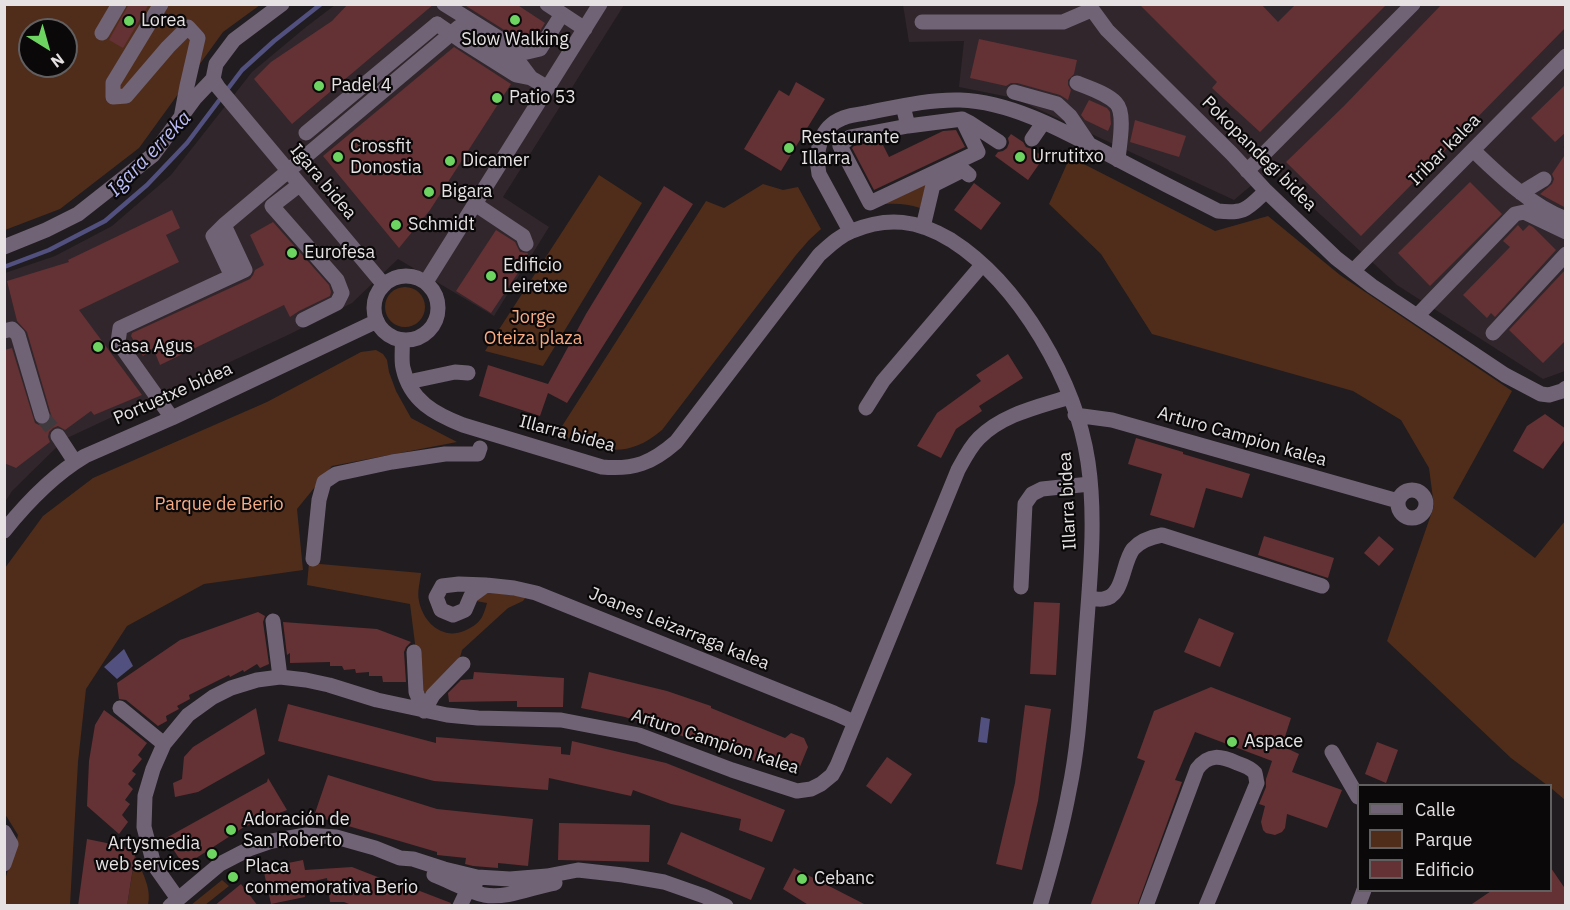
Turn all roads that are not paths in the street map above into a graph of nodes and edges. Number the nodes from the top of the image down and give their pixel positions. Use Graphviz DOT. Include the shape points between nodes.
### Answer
graph roads {
  1 [pos="119,4"];
  2 [pos="160,4"];
  3 [pos="282,4"];
  4 [pos="444,4"];
  5 [pos="547,4"];
  6 [pos="600,4"];
  7 [pos="1413,4"];
  8 [pos="1089,7"];
  9 [pos="562,14"];
  10 [pos="922,22"];
  11 [pos="585,28"];
  12 [pos="102,33"];
  13 [pos="1566,56"];
  14 [pos="531,78"];
  15 [pos="216,83"];
  16 [pos="1077,83"];
  17 [pos="548,88"];
  18 [pos="1014,92"];
  19 [pos="903,105"];
  20 [pos="182,118"];
  21 [pos="962,119"];
  22 [pos="1043,123"];
  23 [pos="908,126"];
  24 [pos="306,133"];
  25 [pos="1032,139"];
  26 [pos="999,142"];
  27 [pos="1091,146"];
  28 [pos="1473,150"];
  29 [pos="1118,160"];
  30 [pos="287,171"];
  31 [pos="1247,171"];
  32 [pos="969,175"];
  33 [pos="1544,179"];
  34 [pos="299,184"];
  35 [pos="1266,191"];
  36 [pos="1521,193"];
  37 [pos="475,204"];
  38 [pos="1566,219"];
  39 [pos="224,225"];
  40 [pos="923,227"];
  41 [pos="850,231"];
  42 [pos="1566,232"];
  43 [pos="526,244"];
  44 [pos="4,247"];
  45 [pos="1566,254"];
  46 [pos="982,265"];
  47 [pos="229,270"];
  48 [pos="1353,271"];
  49 [pos="426,282"];
  50 [pos="384,285"];
  51 [pos="1417,315"];
  52 [pos="303,320"];
  53 [pos="377,321"];
  54 [pos="4,331"];
  55 [pos="1493,333"];
  56 [pos="402,340"];
  57 [pos="468,373"];
  58 [pos="408,382"];
  59 [pos="1566,388"];
  60 [pos="1069,397"];
  61 [pos="866,408"];
  62 [pos="1075,415"];
  63 [pos="42,416"];
  64 [pos="172,418"];
  65 [pos="58,436"];
  66 [pos="480,448"];
  67 [pos="75,462"];
  68 [pos="1090,484"];
  69 [pos="1398,501"];
  70 [pos="4,531"];
  71 [pos="313,559"];
  72 [pos="486,585"];
  73 [pos="1322,586"];
  74 [pos="1021,587"];
  75 [pos="1089,598"];
  76 [pos="273,621"];
  77 [pos="414,652"];
  78 [pos="463,664"];
  79 [pos="280,677"];
  80 [pos="120,708"];
  81 [pos="424,711"];
  82 [pos="854,722"];
  83 [pos="164,744"];
  84 [pos="1332,752"];
  85 [pos="1357,794"];
  86 [pos="4,832"];
  87 [pos="400,858"];
  88 [pos="4,864"];
  89 [pos="605,874"];
  90 [pos="488,877"];
  91 [pos="468,889"];
  92 [pos="1364,892"];
  93 [pos="510,894"];
  94 [pos="174,902"];
  95 [pos="460,906"];
  96 [pos="487,906"];
  97 [pos="726,906"];
  98 [pos="1040,906"];
  99 [pos="1146,906"];
  100 [pos="1206,906"];
  101 [pos="1358,906"];
  1 -- 12 [label="street"];
  2 -- 20 [label="street" via="114,83 113,97 126,96 188,27 198,38"];
  3 -- 15 [label="street" via="234,40 216,64"];
  4 -- 9 [label="street" via="523,53 540,49"];
  5 -- 9 [label="street"];
  6 -- 11 [label="street"];
  7 -- 31 [label="street"];
  8 -- 10 [label="street" via="1063,22"];
  8 -- 31 [label="street, Pokopandegi bidea"];
  9 -- 11 [label="street"];
  11 -- 17 [label="street"];
  13 -- 28 [label="street, Iribar kalea"];
  14 -- 17 [label="street"];
  14 -- 24 [label="street, bridge" via="516,75 437,24"];
  14 -- 30 [label="street" via="522,66 459,27"];
  15 -- 20 [label="street" via="195,98"];
  15 -- 30 [label="street, Igara bidea"];
  16 -- 29 [label="street" via="1118,104 1122,118"];
  17 -- 37 [label="street"];
  18 -- 27 [label="street" via="1057,104"];
  19 -- 22 [label="street" via="961,100 1011,108"];
  19 -- 23 [label="street"];
  19 -- 41 [label="street" via="843,118 821,138 819,174"];
  20 -- 44 [label="street" via="153,154 78,214"];
  21 -- 23 [label="street"];
  21 -- 23 [label="street" via="978,152 870,203 840,146 850,136"];
  21 -- 26 [label="street"];
  22 -- 25 [label="street"];
  22 -- 27 [label="street"];
  27 -- 29 [label="street"];
  28 -- 36 [label="street"];
  28 -- 48 [label="street, Iribar kalea"];
  29 -- 35 [label="street" via="1218,212 1236,213 1250,207"];
  30 -- 34 [label="street, Igara bidea"];
  30 -- 39 [label="street"];
  31 -- 35 [label="street, Pokopandegi bidea"];
  32 -- 40 [label="street" via="963,171 933,185"];
  33 -- 36 [label="street"];
  34 -- 50 [label="street, Igara bidea"];
  34 -- 52 [label="street" via="272,206 337,280 342,293 337,303"];
  35 -- 48 [label="street, Pokopandegi bidea"];
  36 -- 38 [label="street"];
  37 -- 43 [label="street" via="523,236"];
  37 -- 49 [label="street"];
  39 -- 47 [label="street" via="213,236"];
  39 -- 64 [label="street" via="245,270 120,328 118,342"];
  40 -- 41 [label="street, Illarra bidea" via="895,221"];
  40 -- 46 [label="street, Illarra bidea" via="959,246"];
  41 -- 58 [label="street, Illarra bidea" via="819,255 676,442 638,466 602,467 463,425 430,409"];
  42 -- 51 [label="street" via="1524,212 1515,214"];
  45 -- 55 [label="street"];
  46 -- 60 [label="street, Illarra bidea" via="1035,328"];
  46 -- 61 [label="street" via="884,381"];
  48 -- 51 [label="street, Pokopandegi bidea"];
  49 -- 50 [label="street" via="400,276"];
  49 -- 56 [label="street" via="437,299 436,320 423,335"];
  50 -- 53 [label="street" via="375,302"];
  51 -- 59 [label="street, Pokopandegi bidea" via="1540,394"];
  53 -- 56 [label="street" via="383,330"];
  53 -- 64 [label="street, Portuetxe bidea"];
  54 -- 63 [label="street" via="12,329 18,335"];
  56 -- 58 [label="street, Illarra bidea"];
  57 -- 58 [label="street" via="454,372"];
  60 -- 62 [label="street, Illarra bidea"];
  60 -- 82 [label="street, Arturo Campion kalea" via="1008,418 977,439 967,454"];
  62 -- 68 [label="street, Illarra bidea"];
  62 -- 69 [label="street, Arturo Campion kalea" via="1112,420"];
  64 -- 67 [label="street, Portuetxe bidea"];
  65 -- 67 [label="street"];
  66 -- 71 [label="street" via="478,454 445,454 336,474 324,482 319,500"];
  67 -- 70 [label="street, Portuetxe bidea" via="40,489"];
  68 -- 74 [label="street" via="1042,489 1025,504"];
  68 -- 75 [label="street, Illarra bidea"];
  72 -- 82 [label="street, Joanes Leizarraga kalea" via="536,593"];
  73 -- 75 [label="street" via="1162,535 1134,548 1112,596 1104,600"];
  75 -- 98 [label="street, Illarra bidea" via="1082,701 1071,782"];
  76 -- 79 [label="street"];
  77 -- 81 [label="street" via="416,692"];
  78 -- 81 [label="street" via="433,695"];
  79 -- 81 [label="street, Arturo Campion kalea" via="329,685"];
  79 -- 83 [label="street, Arturo Campion kalea" via="257,680 213,697 188,715"];
  80 -- 83 [label="street"];
  81 -- 82 [label="street, Arturo Campion kalea" via="478,718 561,720 639,735 797,791 811,789 832,775"];
  83 -- 94 [label="street, Arturo Campion kalea" via="145,796 144,827 154,865"];
  84 -- 85 [label="street"];
  86 -- 88 [label="street" via="11,844"];
  87 -- 90 [label="street"];
  87 -- 91 [label="street" via="409,866"];
  87 -- 94 [label="street" via="336,837 306,835 272,841 220,864"];
  89 -- 90 [label="street" via="578,870 510,879"];
  89 -- 93 [label="street"];
  89 -- 97 [label="street" via="664,882"];
  90 -- 91 [label="street"];
  91 -- 93 [label="street" via="484,895"];
  91 -- 95 [label="street"];
  92 -- 101 [label="street"];
  93 -- 96 [label="street"];
  99 -- 100 [label="street" via="1197,769 1202,762 1224,757 1248,767 1257,783"];
}
